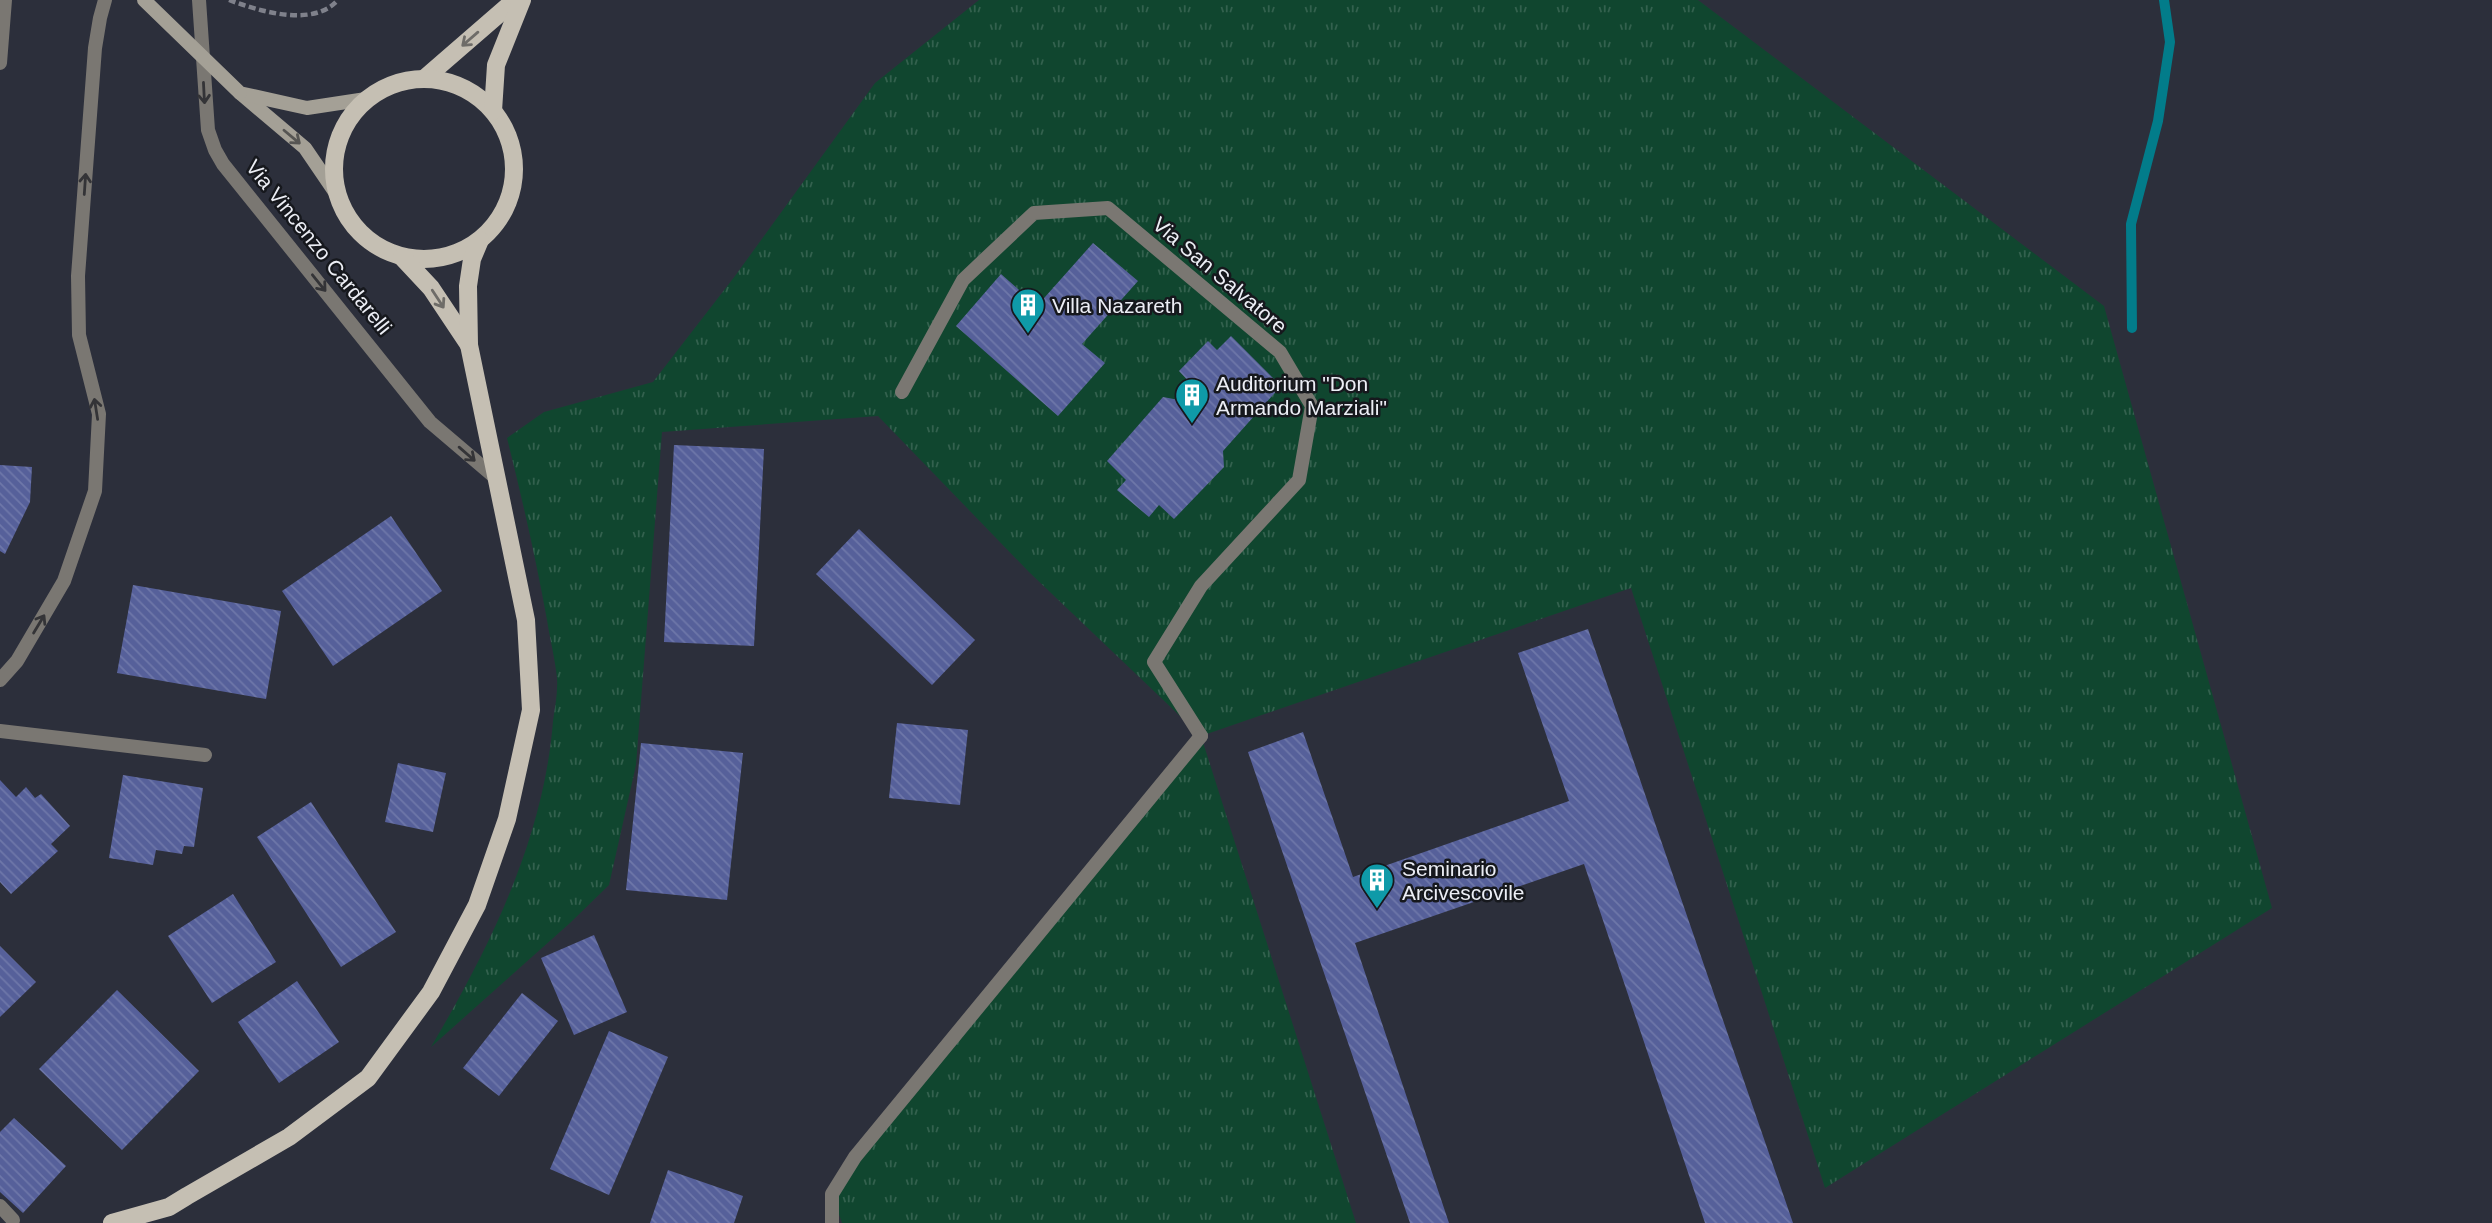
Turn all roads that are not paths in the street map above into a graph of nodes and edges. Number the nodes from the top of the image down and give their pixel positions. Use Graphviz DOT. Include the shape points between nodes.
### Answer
graph roads {
  1 [pos="5,0"];
  2 [pos="105,0"];
  3 [pos="144,0"];
  4 [pos="199,0"];
  5 [pos="515,0"];
  6 [pos="522,0"];
  7 [pos="0,63"];
  8 [pos="425,78"];
  9 [pos="240,93"];
  10 [pos="366,99"];
  11 [pos="494,111"];
  12 [pos="337,195"];
  13 [pos="480,240"];
  14 [pos="402,257"];
  15 [pos="469,345"];
  16 [pos="902,392"];
  17 [pos="497,479"];
  18 [pos="0,680"];
  19 [pos="0,731"];
  20 [pos="205,755"];
  21 [pos="0,1206"];
  22 [pos="169,1206"];
  23 [pos="13,1220"];
  24 [pos="112,1223"];
  25 [pos="157,1223"];
  26 [pos="832,1223"];
  1 -- 7 [label="street"];
  18 -- 2 [label="street, one-way" via="17,661 64,581 95,491 99,414 79,335 78,276 95,48"];
  3 -- 9 [label="street, bridge"];
  4 -- 17 [label="street, Via Vincenzo Cardarelli, one-way" via="205,110 223,164 430,422"];
  5 -- 8 [label="main road, one-way"];
  6 -- 11 [label="main road" via="496,65"];
  8 -- 10 [label="main road" via="394,84"];
  8 -- 11 [label="main road" via="451,82 474,93"];
  9 -- 10 [label="street" via="307,108"];
  9 -- 12 [label="street, one-way" via="305,148"];
  10 -- 12 [label="main road" via="337,143"];
  11 -- 13 [label="main road" via="514,160 513,187 495,225"];
  12 -- 14 [label="main road" via="352,223 374,244"];
  13 -- 14 [label="main road" via="456,254"];
  13 -- 15 [label="main road" via="468,286"];
  14 -- 15 [label="main road, one-way" via="431,288"];
  15 -- 17 [label="main road"];
  16 -- 26 [label="street, Via San Salvatore" via="963,280 1034,213 1108,208 1280,352 1312,406 1299,480 1201,586 1154,662 1201,736 855,1157 832,1194"];
  17 -- 22 [label="main road" via="526,620 531,710 507,820 477,905 431,992 368,1077 289,1137"];
  19 -- 20 [label="street"];
  21 -- 23 [label="street"];
  22 -- 24 [label="main road"];
  22 -- 25 [label="main road"];
}
